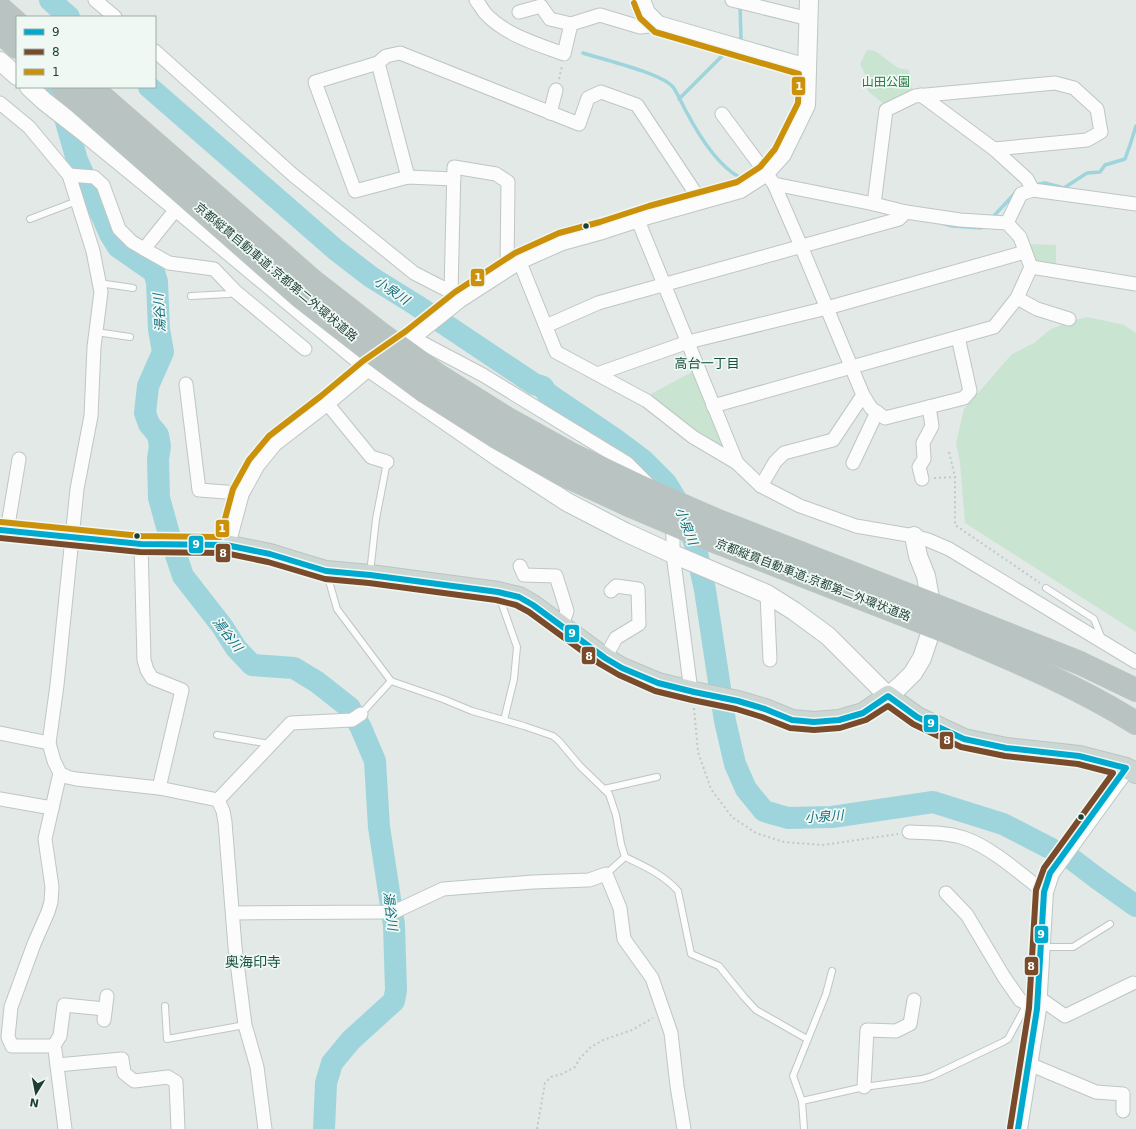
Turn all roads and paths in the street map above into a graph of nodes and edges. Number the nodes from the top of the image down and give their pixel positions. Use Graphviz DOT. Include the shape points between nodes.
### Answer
graph roads {
  1 [pos="95,0"];
  2 [pos="476,0"];
  3 [pos="641,0"];
  4 [pos="732,0"];
  5 [pos="809,0"];
  6 [pos="0,8"];
  7 [pos="519,12"];
  8 [pos="114,16"];
  9 [pos="809,19"];
  10 [pos="16,22"];
  11 [pos="571,24"];
  12 [pos="658,25"];
  13 [pos="0,32"];
  14 [pos="16,46"];
  15 [pos="156,52"];
  16 [pos="564,54"];
  17 [pos="0,61"];
  18 [pos="378,63"];
  19 [pos="807,68"];
  20 [pos="16,75"];
  21 [pos="30,88"];
  22 [pos="63,88"];
  23 [pos="92,88"];
  24 [pos="556,90"];
  25 [pos="921,96"];
  26 [pos="0,103"];
  27 [pos="550,113"];
  28 [pos="722,114"];
  29 [pos="994,149"];
  30 [pos="81,176"];
  31 [pos="408,177"];
  32 [pos="454,179"];
  33 [pos="770,179"];
  34 [pos="1032,188"];
  35 [pos="77,200"];
  36 [pos="700,200"];
  37 [pos="874,204"];
  38 [pos="1136,204"];
  39 [pos="177,208"];
  40 [pos="906,212"];
  41 [pos="637,218"];
  42 [pos="30,219"];
  43 [pos="1007,223"];
  44 [pos="802,246"];
  45 [pos="144,249"];
  46 [pos="1026,252"];
  47 [pos="513,264"];
  48 [pos="1032,267"];
  49 [pos="99,283"];
  50 [pos="664,284"];
  51 [pos="1136,284"];
  52 [pos="133,288"];
  53 [pos="234,291"];
  54 [pos="190,296"];
  55 [pos="454,298"];
  56 [pos="1017,298"];
  57 [pos="827,308"];
  58 [pos="1069,318"];
  59 [pos="546,326"];
  60 [pos="96,332"];
  61 [pos="414,334"];
  62 [pos="130,337"];
  63 [pos="958,337"];
  64 [pos="688,342"];
  65 [pos="305,349"];
  66 [pos="368,367"];
  67 [pos="852,367"];
  68 [pos="597,374"];
  69 [pos="186,384"];
  70 [pos="863,395"];
  71 [pos="326,402"];
  72 [pos="714,406"];
  73 [pos="929,408"];
  74 [pos="877,412"];
  75 [pos="949,452"];
  76 [pos="19,459"];
  77 [pos="387,462"];
  78 [pos="736,463"];
  79 [pos="853,463"];
  80 [pos="948,477"];
  81 [pos="954,477"];
  82 [pos="922,479"];
  83 [pos="761,486"];
  84 [pos="240,493"];
  85 [pos="4,530"];
  86 [pos="914,536"];
  87 [pos="71,537"];
  88 [pos="141,544"];
  89 [pos="226,545"];
  90 [pos="676,555"];
  91 [pos="520,566"];
  92 [pos="326,571"];
  93 [pos="370,575"];
  94 [pos="1046,588"];
  95 [pos="498,592"];
  96 [pos="611,592"];
  97 [pos="768,594"];
  98 [pos="946,620"];
  99 [pos="562,626"];
  100 [pos="1104,642"];
  101 [pos="605,658"];
  102 [pos="770,660"];
  103 [pos="1136,662"];
  104 [pos="392,681"];
  105 [pos="1136,690"];
  106 [pos="693,692"];
  107 [pos="888,696"];
  108 [pos="356,717"];
  109 [pos="504,720"];
  110 [pos="1136,723"];
  111 [pos="0,733"];
  112 [pos="217,735"];
  113 [pos="49,743"];
  114 [pos="270,744"];
  115 [pos="1131,770"];
  116 [pos="60,773"];
  117 [pos="657,777"];
  118 [pos="159,788"];
  119 [pos="604,789"];
  120 [pos="0,799"];
  121 [pos="218,800"];
  122 [pos="52,808"];
  123 [pos="909,832"];
  124 [pos="625,857"];
  125 [pos="606,874"];
  126 [pos="1044,892"];
  127 [pos="946,893"];
  128 [pos="232,913"];
  129 [pos="1110,924"];
  130 [pos="1041,947"];
  131 [pos="832,971"];
  132 [pos="1133,983"];
  133 [pos="107,996"];
  134 [pos="914,1000"];
  135 [pos="1034,1003"];
  136 [pos="165,1006"];
  137 [pos="663,1011"];
  138 [pos="245,1026"];
  139 [pos="807,1039"];
  140 [pos="53,1047"];
  141 [pos="1029,1064"];
  142 [pos="57,1065"];
  143 [pos="864,1087"];
  144 [pos="802,1101"];
  145 [pos="1123,1111"];
  146 [pos="65,1129"];
  147 [pos="178,1129"];
  148 [pos="265,1129"];
  149 [pos="536,1129"];
  150 [pos="684,1129"];
  151 [pos="804,1129"];
  152 [pos="1018,1129"];
  1 -- 8 [label="street"];
  2 -- 16 [label="street" via="500,26 520,37"];
  3 -- 12 [label="street" via="646,13"];
  4 -- 9 [label="street"];
  5 -- 9 [label="street"];
  6 -- 10 [label="highway"];
  7 -- 11 [label="street" via="541,6 550,19"];
  9 -- 19 [label="street"];
  11 -- 12 [label="street" via="600,16 640,27"];
  11 -- 16 [label="street"];
  12 -- 19 [label="street"];
  13 -- 14 [label="highway"];
  15 -- 55 [label="street" via="293,175 414,273"];
  16 -- 24 [label="path"];
  17 -- 20 [label="street"];
  18 -- 27 [label="street" via="386,56 400,53"];
  18 -- 31 [label="street"];
  18 -- 31 [label="street" via="315,82 355,191"];
  19 -- 33 [label="street" via="806,105"];
  21 -- 39 [label="street"];
  22 -- 98 [label="highway, 京都縦貫自動車道;京都第二外環状道路, bridge" via="301,296 426,392 495,436 560,473 710,540"];
  23 -- 98 [label="highway, 京都縦貫自動車道;京都第二外環状道路, bridge" via="313,281 381,334 506,418 571,454 661,497"];
  24 -- 27 [label="street"];
  25 -- 29 [label="street"];
  25 -- 29 [label="street" via="1055,83 1074,88 1097,109 1101,132 1087,140"];
  25 -- 37 [label="street" via="915,96 886,110"];
  26 -- 30 [label="street"];
  27 -- 36 [label="street" via="579,124 588,98 601,92 637,105"];
  28 -- 33 [label="street"];
  29 -- 34 [label="street" via="1027,179"];
  30 -- 35 [label="street"];
  30 -- 45 [label="street" via="103,184 119,229 132,242"];
  31 -- 32 [label="street"];
  32 -- 47 [label="street" via="454,167 496,174 508,182"];
  32 -- 55 [label="street"];
  33 -- 36 [label="street"];
  33 -- 37 [label="street"];
  33 -- 44 [label="street"];
  34 -- 38 [label="street"];
  34 -- 43 [label="street" via="1021,194"];
  35 -- 42 [label="lane"];
  35 -- 49 [label="street" via="94,251"];
  36 -- 41 [label="street"];
  37 -- 40 [label="street"];
  39 -- 45 [label="street"];
  39 -- 66 [label="street"];
  40 -- 43 [label="street" via="960,220"];
  40 -- 44 [label="street" via="899,219"];
  41 -- 47 [label="street" via="562,241"];
  41 -- 50 [label="street"];
  43 -- 46 [label="street" via="1020,237"];
  44 -- 50 [label="street"];
  44 -- 57 [label="street"];
  45 -- 53 [label="street" via="169,263 214,269"];
  46 -- 48 [label="street"];
  46 -- 57 [label="street"];
  47 -- 55 [label="street"];
  47 -- 59 [label="street"];
  48 -- 51 [label="street"];
  48 -- 56 [label="street"];
  49 -- 52 [label="lane"];
  49 -- 60 [label="street" via="101,292"];
  50 -- 59 [label="street" via="598,303"];
  50 -- 64 [label="street"];
  53 -- 54 [label="lane" via="229,294"];
  53 -- 65 [label="street"];
  55 -- 61 [label="street"];
  56 -- 58 [label="street" via="1037,310"];
  56 -- 63 [label="street" via="994,326"];
  57 -- 64 [label="street"];
  57 -- 67 [label="street"];
  59 -- 68 [label="street" via="556,352"];
  60 -- 62 [label="lane"];
  60 -- 87 [label="street" via="91,416"];
  61 -- 66 [label="street"];
  61 -- 90 [label="street" via="627,463 651,487 666,510"];
  63 -- 67 [label="street"];
  63 -- 73 [label="street" via="970,391 964,398"];
  64 -- 68 [label="street"];
  64 -- 72 [label="street"];
  66 -- 71 [label="street"];
  66 -- 90 [label="street" via="567,502"];
  67 -- 70 [label="street"];
  67 -- 72 [label="street"];
  68 -- 78 [label="street" via="647,401 693,437"];
  69 -- 84 [label="street" via="198,490"];
  70 -- 74 [label="street" via="871,408"];
  70 -- 83 [label="street" via="833,440 784,453 775,462"];
  71 -- 77 [label="street" via="371,457"];
  71 -- 84 [label="street" via="274,442 256,464"];
  72 -- 78 [label="street"];
  73 -- 74 [label="street" via="885,418"];
  73 -- 82 [label="street" via="932,426 923,443 924,459 919,468"];
  74 -- 79 [label="street"];
  75 -- 81 [label="path"];
  76 -- 85 [label="street"];
  77 -- 93 [label="lane" via="376,519"];
  78 -- 83 [label="street"];
  80 -- 81 [label="path"];
  81 -- 94 [label="path" via="955,525"];
  83 -- 86 [label="street" via="800,506 856,526"];
  84 -- 89 [label="street"];
  85 -- 87 [label="main road"];
  86 -- 100 [label="street" via="949,549"];
  86 -- 107 [label="street" via="926,576 932,609 929,637 922,658 913,673"];
  87 -- 88 [label="main road"];
  87 -- 113 [label="street"];
  88 -- 89 [label="main road"];
  88 -- 118 [label="street" via="146,670 152,678 182,690"];
  89 -- 92 [label="main road" via="270,554"];
  90 -- 97 [label="street"];
  90 -- 106 [label="street"];
  91 -- 99 [label="street" via="524,576 556,576 567,611"];
  92 -- 93 [label="main road"];
  92 -- 104 [label="lane" via="337,609"];
  93 -- 95 [label="main road"];
  94 -- 100 [label="lane" via="1094,619"];
  95 -- 99 [label="main road" via="519,597"];
  95 -- 109 [label="lane" via="517,647 514,679"];
  96 -- 101 [label="street" via="616,586 638,589 639,624 616,638"];
  97 -- 102 [label="street"];
  97 -- 107 [label="street" via="828,636"];
  98 -- 105 [label="highway, 京都縦貫自動車道;京都第二外環状道路" via="1080,663"];
  98 -- 110 [label="highway, 京都縦貫自動車道;京都第二外環状道路"];
  99 -- 101 [label="main road"];
  100 -- 103 [label="street"];
  101 -- 106 [label="main road" via="658,683"];
  104 -- 108 [label="lane"];
  104 -- 109 [label="lane" via="472,711"];
  106 -- 107 [label="main road" via="738,701 792,720 814,722 839,720 863,713"];
  106 -- 123 [label="path" via="698,752 712,789 732,817 756,834 784,842 823,845"];
  107 -- 115 [label="main road" via="917,717 964,739 1006,748 1080,756"];
  108 -- 114 [label="street" via="291,723"];
  109 -- 119 [label="lane" via="553,736"];
  111 -- 113 [label="street"];
  112 -- 114 [label="lane"];
  113 -- 116 [label="street"];
  114 -- 121 [label="street"];
  115 -- 126 [label="street" via="1070,844 1050,873"];
  116 -- 118 [label="street" via="76,779"];
  116 -- 122 [label="street"];
  117 -- 119 [label="lane"];
  118 -- 121 [label="street"];
  119 -- 124 [label="lane" via="609,794 616,815"];
  120 -- 122 [label="street"];
  121 -- 128 [label="street" via="225,822"];
  122 -- 140 [label="street" via="45,839 52,887 51,902 11,1007 8,1037 12,1046"];
  123 -- 126 [label="street" via="938,833 964,838 986,848"];
  124 -- 125 [label="lane"];
  124 -- 139 [label="lane" via="655,872 678,891 691,954 719,966 756,1010"];
  125 -- 128 [label="street" via="589,880 443,889 390,912"];
  125 -- 137 [label="street" via="620,908 624,939 652,978"];
  126 -- 130 [label="street"];
  127 -- 135 [label="street" via="967,915 1020,1000"];
  128 -- 138 [label="street"];
  129 -- 130 [label="lane" via="1073,947"];
  130 -- 135 [label="street"];
  131 -- 139 [label="lane" via="826,994"];
  132 -- 135 [label="street" via="1066,1016"];
  133 -- 140 [label="street" via="104,1014 64,1005 60,1036"];
  134 -- 143 [label="street" via="910,1024 896,1031 867,1030"];
  135 -- 141 [label="street"];
  135 -- 143 [label="lane" via="1008,1039 1003,1042 932,1076"];
  136 -- 138 [label="lane" via="167,1039"];
  137 -- 149 [label="path" via="632,1030 591,1047 575,1067 551,1077 545,1083"];
  137 -- 150 [label="street" via="671,1033"];
  138 -- 148 [label="street" via="257,1067"];
  139 -- 144 [label="lane" via="793,1076"];
  140 -- 142 [label="street"];
  141 -- 145 [label="street" via="1096,1092 1123,1094"];
  141 -- 152 [label="street"];
  142 -- 146 [label="street"];
  142 -- 147 [label="street" via="122,1059 124,1073 134,1082 168,1077 176,1082"];
  143 -- 144 [label="lane"];
  144 -- 151 [label="lane"];
}
